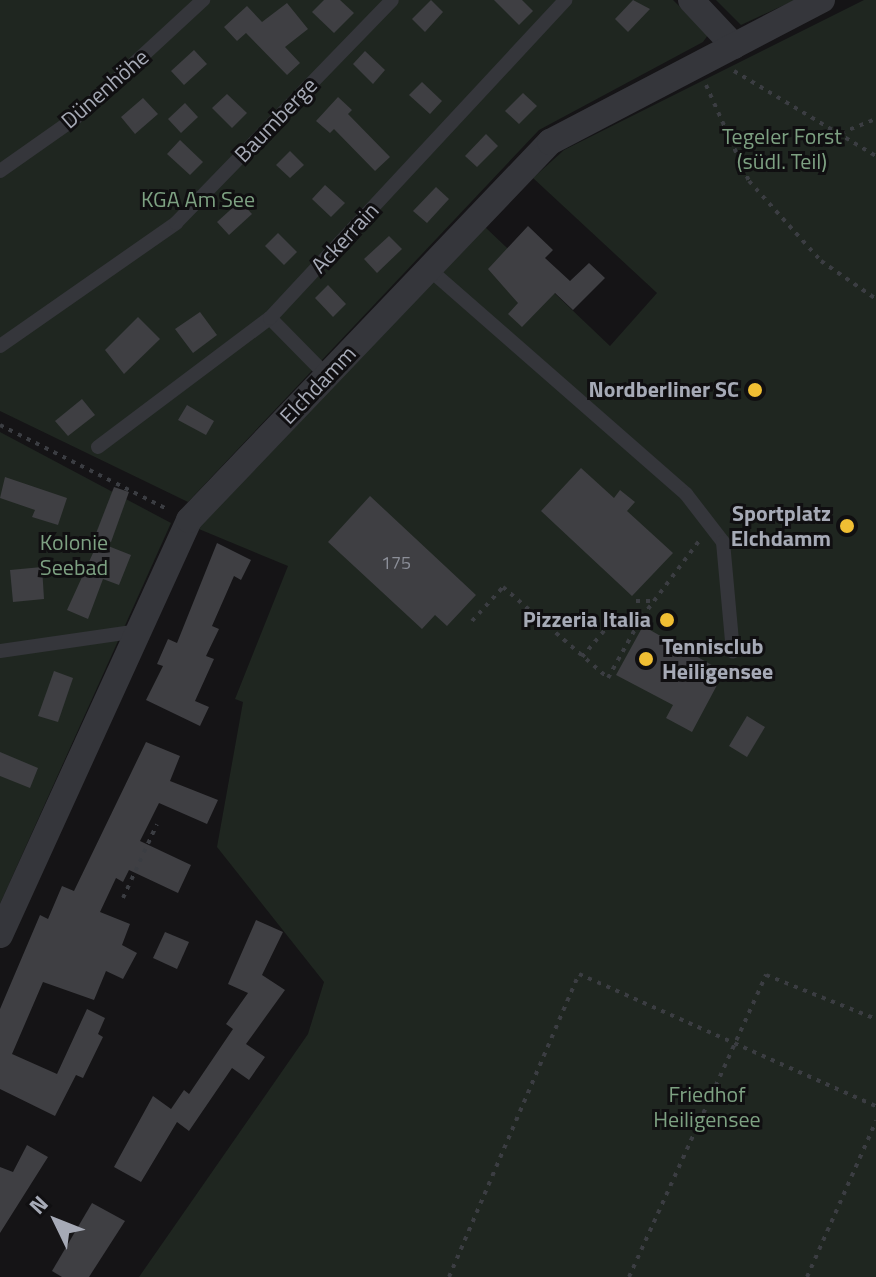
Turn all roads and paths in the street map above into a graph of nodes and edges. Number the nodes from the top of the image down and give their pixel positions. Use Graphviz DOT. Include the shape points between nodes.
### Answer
graph roads {
  1 [pos="203,0"];
  2 [pos="392,0"];
  3 [pos="566,0"];
  4 [pos="691,0"];
  5 [pos="822,0"];
  6 [pos="714,56"];
  7 [pos="876,119"];
  8 [pos="840,134"];
  9 [pos="876,156"];
  10 [pos="0,171"];
  11 [pos="429,269"];
  12 [pos="876,299"];
  13 [pos="270,318"];
  14 [pos="0,346"];
  15 [pos="327,376"];
  16 [pos="0,425"];
  17 [pos="98,447"];
  18 [pos="189,520"];
  19 [pos="710,526"];
  20 [pos="636,601"];
  21 [pos="654,601"];
  22 [pos="642,617"];
  23 [pos="472,621"];
  24 [pos="138,631"];
  25 [pos="0,651"];
  26 [pos="733,652"];
  27 [pos="582,657"];
  28 [pos="157,824"];
  29 [pos="123,898"];
  30 [pos="0,935"];
  31 [pos="876,1019"];
  32 [pos="734,1044"];
  33 [pos="876,1106"];
  34 [pos="876,1121"];
  35 [pos="449,1277"];
  36 [pos="629,1277"];
  37 [pos="807,1277"];
  1 -- 10 [label="lane, Dünenhöhe" via="74,119"];
  2 -- 14 [label="lane, Baumberge" via="176,223"];
  3 -- 13 [label="lane, Ackerrain"];
  4 -- 6 [label="street"];
  5 -- 6 [label="street, Elchdamm"];
  6 -- 8 [label="path"];
  6 -- 11 [label="street, Elchdamm" via="550,142"];
  6 -- 12 [label="path" via="749,181 821,261"];
  7 -- 8 [label="path"];
  8 -- 9 [label="path"];
  11 -- 15 [label="street, Elchdamm"];
  11 -- 19 [label="lane" via="686,494"];
  13 -- 15 [label="lane"];
  13 -- 17 [label="lane, Ackerrain"];
  15 -- 18 [label="street, Elchdamm"];
  16 -- 18 [label="path"];
  18 -- 24 [label="street, Elchdamm"];
  19 -- 21 [label="path"];
  19 -- 26 [label="lane" via="723,542 730,575"];
  20 -- 21 [label="path"];
  21 -- 22 [label="path"];
  22 -- 27 [label="path" via="615,618"];
  22 -- 27 [label="path" via="608,678"];
  23 -- 27 [label="path" via="503,587"];
  24 -- 25 [label="lane"];
  24 -- 30 [label="street, Elchdamm"];
  28 -- 29 [label="path"];
  31 -- 32 [label="path" via="766,975"];
  32 -- 33 [label="path"];
  32 -- 35 [label="path" via="579,974"];
  32 -- 36 [label="path"];
  34 -- 37 [label="path"];
}
